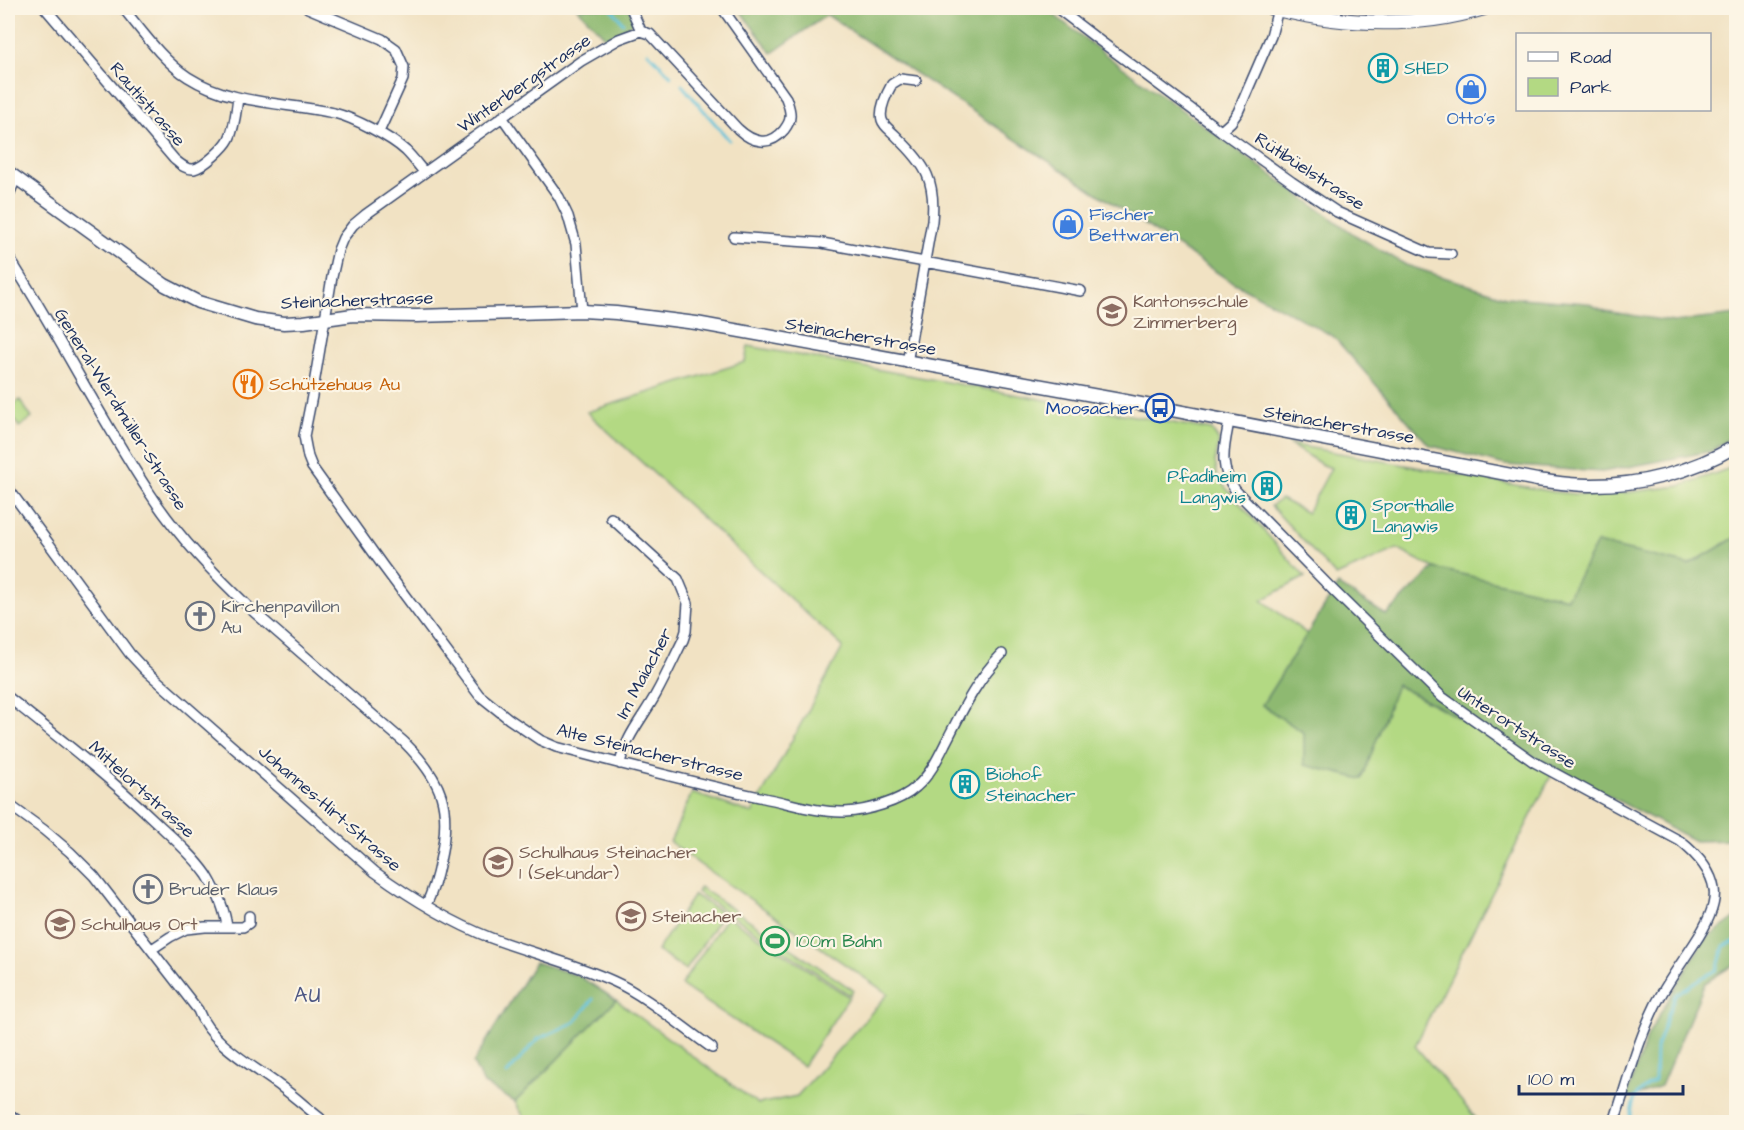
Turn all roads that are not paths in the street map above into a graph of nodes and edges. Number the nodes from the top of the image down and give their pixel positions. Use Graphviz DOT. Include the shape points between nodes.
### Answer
graph roads {
  1 [pos="45,8"];
  2 [pos="123,8"];
  3 [pos="309,8"];
  4 [pos="631,8"];
  5 [pos="722,8"];
  6 [pos="1057,8"];
  7 [pos="1275,8"];
  8 [pos="1484,8"];
  9 [pos="641,31"];
  10 [pos="916,81"];
  11 [pos="238,98"];
  12 [pos="502,117"];
  13 [pos="1221,130"];
  14 [pos="379,132"];
  15 [pos="424,172"];
  16 [pos="12,175"];
  17 [pos="8,197"];
  18 [pos="734,237"];
  19 [pos="1451,254"];
  20 [pos="8,256"];
  21 [pos="925,262"];
  22 [pos="1081,291"];
  23 [pos="582,311"];
  24 [pos="326,319"];
  25 [pos="908,363"];
  26 [pos="1229,422"];
  27 [pos="1737,446"];
  28 [pos="8,488"];
  29 [pos="611,518"];
  30 [pos="1002,654"];
  31 [pos="8,697"];
  32 [pos="620,764"];
  33 [pos="8,804"];
  34 [pos="426,905"];
  35 [pos="249,916"];
  36 [pos="227,927"];
  37 [pos="152,949"];
  38 [pos="712,1048"];
  39 [pos="8,1118"];
  40 [pos="15,1122"];
  41 [pos="322,1122"];
  42 [pos="1614,1122"];
  1 -- 11 [label="street, Rautistrasse" via="183,167 198,168 224,147 232,132"];
  2 -- 11 [label="street" via="159,51 188,77"];
  3 -- 14 [label="street" via="382,39 396,49 404,67 404,79"];
  4 -- 9 [label="street"];
  5 -- 9 [label="street" via="789,105 790,121 771,140 760,142 743,134 658,40"];
  6 -- 13 [label="street, Rütibüelstrasse"];
  7 -- 8 [label="main road" via="1340,20 1381,22 1414,21"];
  7 -- 13 [label="street" via="1271,36 1238,112"];
  9 -- 12 [label="street, Winterbergstrasse" via="581,61"];
  10 -- 21 [label="street" via="900,79 892,84 881,116 885,125 915,154 931,186 934,202"];
  11 -- 14 [label="street" via="336,113"];
  12 -- 15 [label="street, Winterbergstrasse"];
  12 -- 23 [label="street" via="559,197 568,216 576,244"];
  13 -- 19 [label="street, Rütibüelstrasse" via="1337,212 1429,253"];
  14 -- 15 [label="street" via="405,151"];
  15 -- 24 [label="street, Winterbergstrasse" via="365,215 343,238"];
  16 -- 17 [label="street"];
  16 -- 24 [label="street, Steinacherstrasse" via="150,275 198,302 268,321"];
  18 -- 21 [label="street" via="822,243"];
  20 -- 34 [label="street, General-Werdmüller-Strasse" via="149,493 196,553 254,612 404,742 431,772 443,799 445,825 436,880"];
  21 -- 22 [label="street"];
  21 -- 25 [label="street"];
  23 -- 24 [label="street, Steinacherstrasse" via="353,315"];
  23 -- 25 [label="street, Steinacherstrasse" via="696,323"];
  24 -- 32 [label="street, Alte Steinacherstrasse" via="304,436 312,467 480,695 540,740"];
  25 -- 26 [label="street, Steinacherstrasse"];
  26 -- 27 [label="street, Steinacherstrasse" via="1537,480 1587,485 1627,483 1677,472"];
  26 -- 42 [label="street, Unterortstrasse" via="1223,462 1236,491 1442,697 1533,762 1680,842 1707,869 1714,889 1709,915 1655,1006"];
  28 -- 34 [label="street, Johannes-Hirt-Strasse" via="117,639 144,669 362,862"];
  29 -- 32 [label="street, Im Maiacher" via="678,579 688,603 683,640 656,695 626,741"];
  30 -- 32 [label="street, Alte Steinacherstrasse" via="984,673 932,769 916,788 869,810 842,813 815,809"];
  31 -- 36 [label="street, Mittelortstrasse" via="89,762 180,845 207,876"];
  33 -- 37 [label="street" via="44,830 94,876"];
  34 -- 38 [label="street, Johannes-Hirt-Strasse" via="490,937 615,982"];
  35 -- 36 [label="street" via="249,923 243,927"];
  36 -- 37 [label="street" via="186,929"];
  37 -- 41 [label="street" via="218,1040"];
  39 -- 40 [label="main road"];
}
